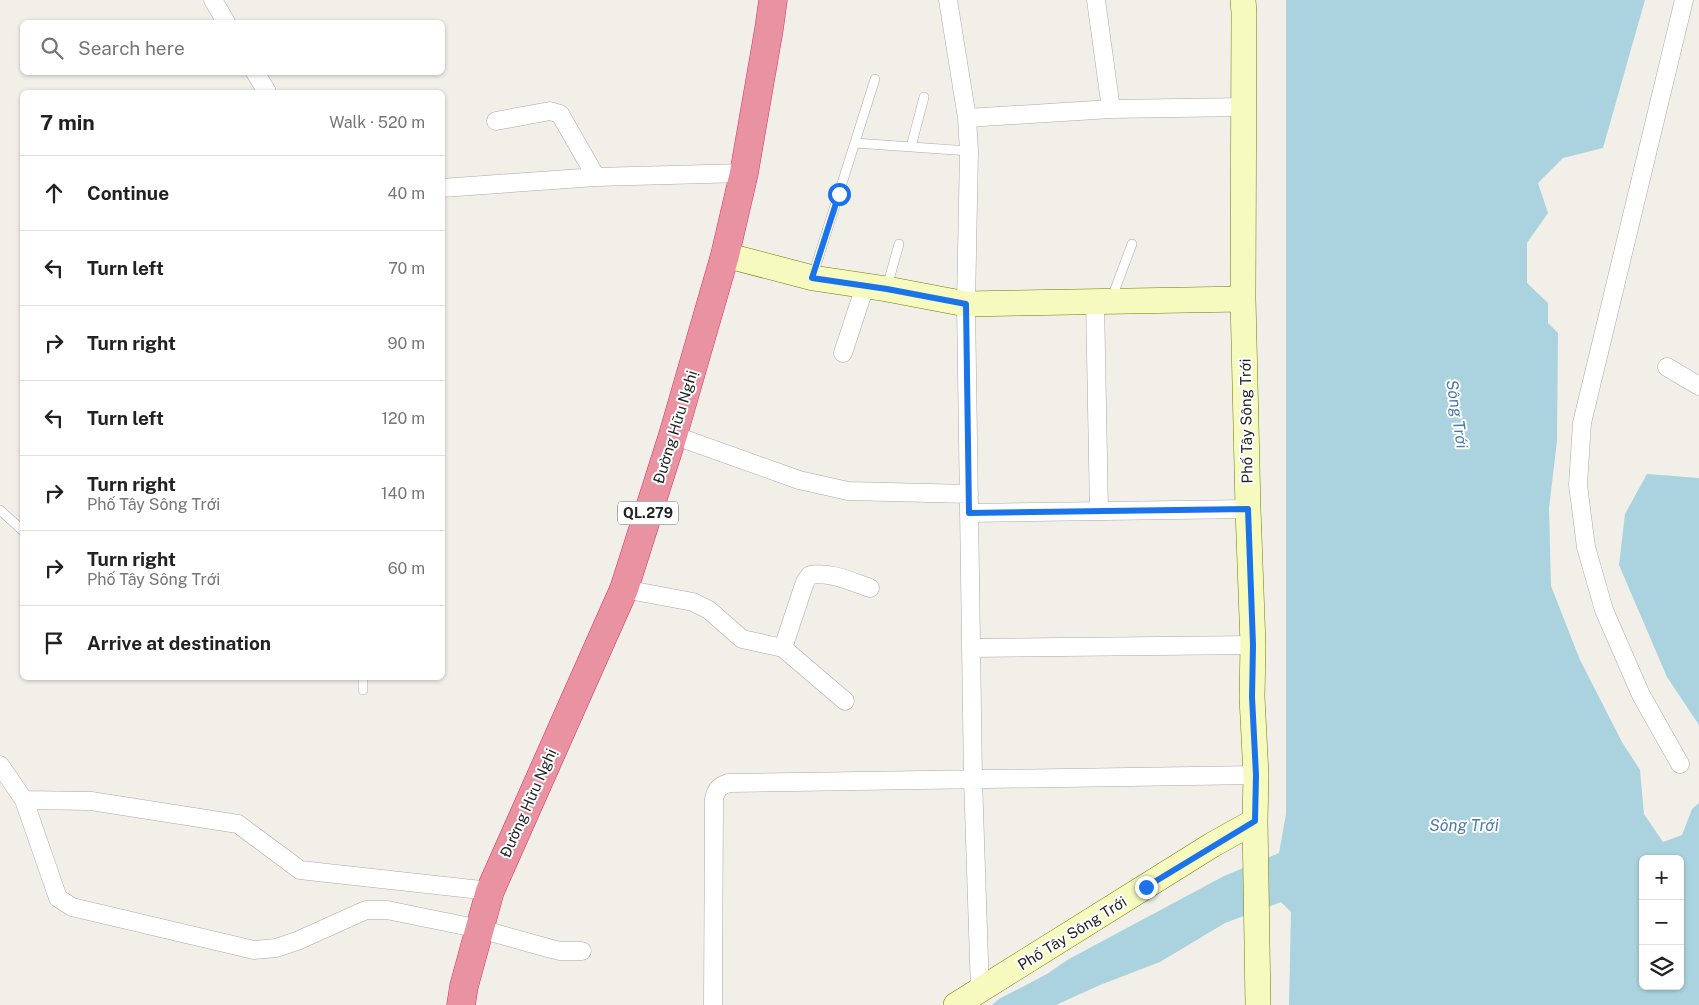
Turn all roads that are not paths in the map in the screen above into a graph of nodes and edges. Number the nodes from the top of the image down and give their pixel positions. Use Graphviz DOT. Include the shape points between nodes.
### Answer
graph roads {
  1 [pos="213,0"];
  2 [pos="773,0"];
  3 [pos="948,0"];
  4 [pos="1096,0"];
  5 [pos="1243,0"];
  6 [pos="1684,0"];
  7 [pos="225,20"];
  8 [pos="257,75"];
  9 [pos="875,79"];
  10 [pos="266,90"];
  11 [pos="924,97"];
  12 [pos="1244,107"];
  13 [pos="1111,108"];
  14 [pos="967,118"];
  15 [pos="496,120"];
  16 [pos="855,143"];
  17 [pos="911,147"];
  18 [pos="969,151"];
  19 [pos="744,173"];
  20 [pos="596,178"];
  21 [pos="445,188"];
  22 [pos="899,244"];
  23 [pos="1132,244"];
  24 [pos="724,255"];
  25 [pos="812,278"];
  26 [pos="876,287"];
  27 [pos="1243,299"];
  28 [pos="1103,301"];
  29 [pos="966,304"];
  30 [pos="843,353"];
  31 [pos="1667,367"];
  32 [pos="1699,386"];
  33 [pos="673,435"];
  34 [pos="969,494"];
  35 [pos="1248,509"];
  36 [pos="0,510"];
  37 [pos="1099,511"];
  38 [pos="969,513"];
  39 [pos="20,528"];
  40 [pos="870,588"];
  41 [pos="624,589"];
  42 [pos="1253,645"];
  43 [pos="783,648"];
  44 [pos="971,648"];
  45 [pos="363,680"];
  46 [pos="363,690"];
  47 [pos="845,701"];
  48 [pos="1680,764"];
  49 [pos="0,765"];
  50 [pos="1256,775"];
  51 [pos="973,779"];
  52 [pos="24,800"];
  53 [pos="1255,821"];
  54 [pos="490,891"];
  55 [pos="480,929"];
  56 [pos="582,951"];
  57 [pos="980,990"];
  58 [pos="461,1005"];
  59 [pos="713,1005"];
  60 [pos="956,1005"];
  61 [pos="1258,1005"];
  1 -- 7 [label="street"];
  2 -- 19 [label="highway, Đường Hữu Nghị / QL.279"];
  3 -- 14 [label="street"];
  4 -- 13 [label="street"];
  5 -- 12 [label="street, Phố Tây Sông Trới"];
  6 -- 48 [label="street" via="1582,423 1578,485 1586,547 1604,610 1641,695"];
  8 -- 10 [label="street"];
  9 -- 16 [label="lane"];
  11 -- 17 [label="lane"];
  12 -- 13 [label="street"];
  12 -- 27 [label="street, Phố Tây Sông Trới"];
  13 -- 14 [label="street"];
  14 -- 18 [label="street"];
  15 -- 20 [label="street" via="550,110 557,112"];
  16 -- 17 [label="lane"];
  16 -- 25 [label="lane"];
  17 -- 18 [label="lane"];
  18 -- 29 [label="street"];
  19 -- 20 [label="street"];
  19 -- 24 [label="highway, Đường Hữu Nghị / QL.279"];
  20 -- 21 [label="street"];
  22 -- 26 [label="lane"];
  23 -- 28 [label="lane"];
  24 -- 25 [label="street"];
  24 -- 33 [label="highway, Đường Hữu Nghị / QL.279"];
  25 -- 26 [label="street"];
  26 -- 29 [label="street"];
  26 -- 30 [label="street"];
  27 -- 28 [label="street"];
  27 -- 35 [label="street, Phố Tây Sông Trới"];
  28 -- 29 [label="street"];
  28 -- 37 [label="street"];
  29 -- 34 [label="street"];
  31 -- 32 [label="street"];
  33 -- 34 [label="street" via="799,480 848,491"];
  33 -- 41 [label="highway, Đường Hữu Nghị / QL.279"];
  34 -- 38 [label="street"];
  35 -- 37 [label="street"];
  35 -- 42 [label="street, Phố Tây Sông Trới"];
  36 -- 39 [label="lane"];
  37 -- 38 [label="street"];
  38 -- 44 [label="street"];
  40 -- 43 [label="street" via="832,576 810,575"];
  41 -- 43 [label="street" via="693,602 709,610 742,639"];
  41 -- 54 [label="highway, Đường Hữu Nghị / QL.279"];
  42 -- 44 [label="street"];
  42 -- 50 [label="street, Phố Tây Sông Trới"];
  43 -- 47 [label="street"];
  44 -- 51 [label="street"];
  45 -- 46 [label="lane"];
  49 -- 52 [label="street"];
  50 -- 51 [label="street"];
  50 -- 53 [label="street, Phố Tây Sông Trới"];
  51 -- 57 [label="street"];
  51 -- 59 [label="street" via="728,783 720,786 714,799"];
  52 -- 54 [label="street" via="91,801 238,824 300,870"];
  52 -- 55 [label="street" via="58,898 72,907 254,950 276,948 297,941 366,910 387,910"];
  53 -- 57 [label="street, Phố Tây Sông Trới"];
  53 -- 61 [label="street"];
  54 -- 55 [label="highway, Đường Hữu Nghị / QL.279"];
  55 -- 56 [label="street" via="560,951"];
  55 -- 58 [label="highway, Đường Hữu Nghị / QL.279"];
  57 -- 60 [label="street, Phố Tây Sông Trới"];
}
